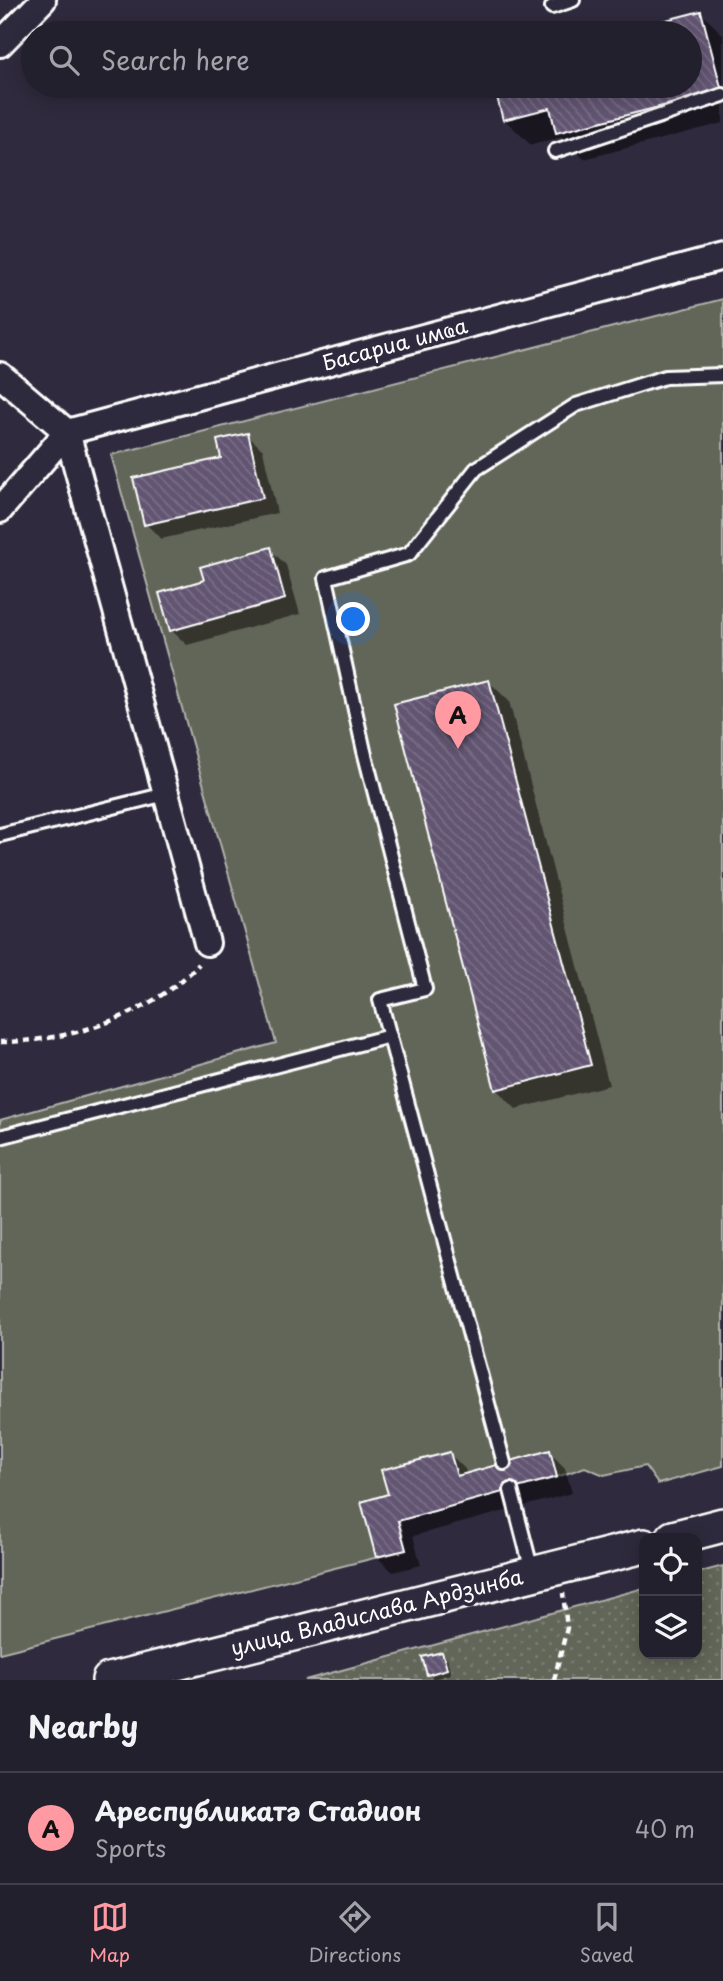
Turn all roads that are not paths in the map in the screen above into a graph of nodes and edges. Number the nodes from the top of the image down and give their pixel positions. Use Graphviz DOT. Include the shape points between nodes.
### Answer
graph roads {
  1 [pos="43,0"];
  2 [pos="573,0"];
  3 [pos="552,7"];
  4 [pos="22,21"];
  5 [pos="21,23"];
  6 [pos="0,44"];
  7 [pos="723,95"];
  8 [pos="555,151"];
  9 [pos="723,257"];
  10 [pos="0,375"];
  11 [pos="723,375"];
  12 [pos="67,432"];
  13 [pos="0,510"];
  14 [pos="166,794"];
  15 [pos="0,835"];
  16 [pos="207,943"];
  17 [pos="390,1036"];
  18 [pos="0,1137"];
  19 [pos="504,1463"];
  20 [pos="511,1490"];
  21 [pos="723,1525"];
  22 [pos="692,1533"];
  23 [pos="639,1547"];
  24 [pos="545,1571"];
  25 [pos="109,1680"];
  1 -- 4 [label="street"];
  2 -- 3 [label="lane"];
  5 -- 6 [label="street"];
  7 -- 8 [label="lane"];
  9 -- 12 [label="street, Басариа имҩа"];
  10 -- 12 [label="street"];
  11 -- 17 [label="lane" via="665,377 576,405 476,469 409,554 326,578 364,751 425,989 380,1000"];
  12 -- 13 [label="street"];
  12 -- 14 [label="street"];
  14 -- 15 [label="lane"];
  14 -- 16 [label="street"];
  17 -- 18 [label="lane"];
  17 -- 19 [label="lane"];
  20 -- 24 [label="lane"];
  21 -- 22 [label="main road"];
  23 -- 24 [label="main road, улица Владислава Ардзинба"];
  24 -- 25 [label="main road, улица Владислава Ардзинба"];
}
